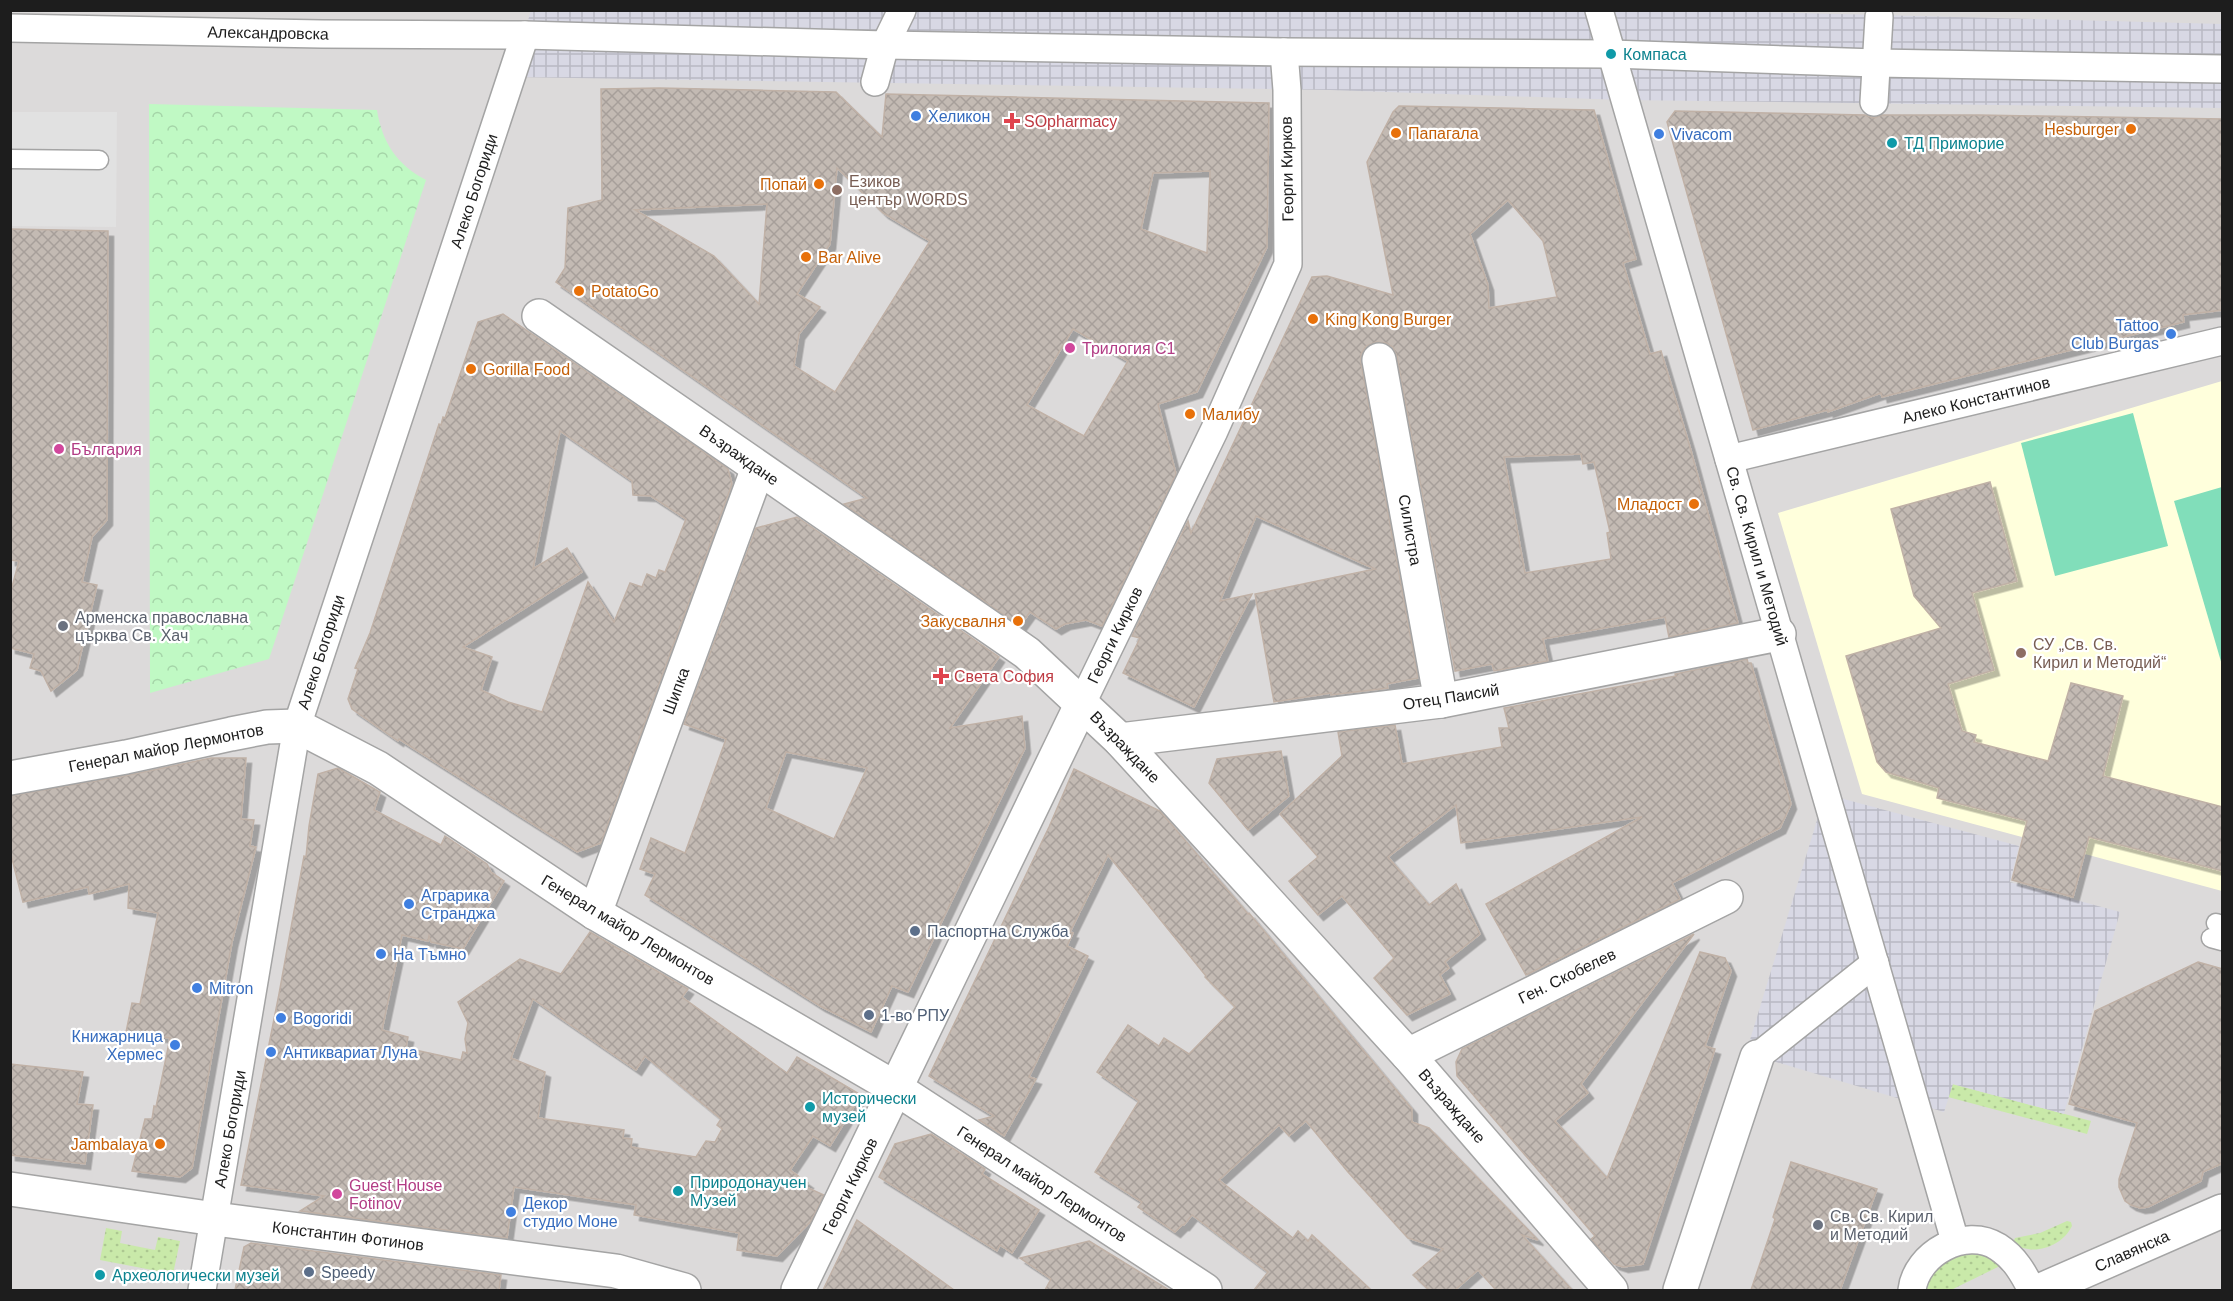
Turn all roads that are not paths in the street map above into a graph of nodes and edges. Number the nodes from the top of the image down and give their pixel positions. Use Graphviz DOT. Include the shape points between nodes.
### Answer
graph roads {
  1 [pos="902,10"];
  2 [pos="1599,10"];
  3 [pos="1879,17"];
  4 [pos="322,22"];
  5 [pos="10,28"];
  6 [pos="525,35"];
  7 [pos="885,45"];
  8 [pos="1284,52"];
  9 [pos="1611,54"];
  10 [pos="1876,63"];
  11 [pos="2223,69"];
  12 [pos="874,82"];
  13 [pos="1874,102"];
  14 [pos="10,159"];
  15 [pos="99,160"];
  16 [pos="539,316"];
  17 [pos="2223,341"];
  18 [pos="1379,360"];
  19 [pos="1729,459"];
  20 [pos="758,468"];
  21 [pos="1779,634"];
  22 [pos="1441,701"];
  23 [pos="1082,703"];
  24 [pos="297,726"];
  25 [pos="1120,740"];
  26 [pos="10,778"];
  27 [pos="1726,897"];
  28 [pos="595,913"];
  29 [pos="1875,963"];
  30 [pos="1408,1055"];
  31 [pos="1757,1057"];
  32 [pos="897,1089"];
  33 [pos="10,1189"];
  34 [pos="2223,1211"];
  35 [pos="215,1219"];
  36 [pos="1955,1241"];
  37 [pos="202,1290"];
  38 [pos="684,1290"];
  39 [pos="798,1290"];
  40 [pos="1205,1290"];
  41 [pos="1611,1290"];
  42 [pos="1680,1290"];
  43 [pos="1912,1290"];
  44 [pos="2032,1290"];
  45 [pos="2042,1290"];
  1 -- 7 [label="street"];
  2 -- 9 [label="street, Св. Св. Кирил и Методий"];
  3 -- 10 [label="street"];
  4 -- 5 [label="street, Александровска"];
  4 -- 6 [label="street, Александровска"];
  6 -- 7 [label="street, Александровска"];
  6 -- 24 [label="street, Алеко Богориди"];
  7 -- 8 [label="street, Александровска"];
  7 -- 12 [label="street"];
  8 -- 9 [label="street, Александровска"];
  8 -- 23 [label="street, Георги Кирков" via="1288,264 1214,431"];
  9 -- 10 [label="street, Александровска"];
  9 -- 19 [label="street, Св. Св. Кирил и Методий"];
  10 -- 11 [label="street, Александровска"];
  10 -- 13 [label="street"];
  14 -- 15 [label="lane"];
  16 -- 20 [label="street, Възраждане"];
  17 -- 19 [label="street, Алеко Константинов"];
  18 -- 22 [label="street, Силистра"];
  19 -- 21 [label="street, Св. Св. Кирил и Методий"];
  20 -- 23 [label="street, Възраждане" via="1027,653"];
  20 -- 28 [label="street, Шипка"];
  21 -- 22 [label="street, Отец Паисий"];
  21 -- 29 [label="street, Св. Св. Кирил и Методий"];
  22 -- 25 [label="street, Отец Паисий"];
  23 -- 25 [label="street, Възраждане"];
  23 -- 32 [label="street, Георги Кирков"];
  24 -- 26 [label="street, Генерал майор Лермонтов" via="267,727"];
  24 -- 28 [label="street, Генерал майор Лермонтов" via="378,768"];
  24 -- 35 [label="street, Алеко Богориди"];
  25 -- 30 [label="street, Възраждане"];
  27 -- 30 [label="street, Ген. Скобелев"];
  28 -- 32 [label="street, Генерал майор Лермонтов"];
  29 -- 31 [label="street"];
  29 -- 36 [label="street, Св. Св. Кирил и Методий"];
  30 -- 41 [label="street, Възраждане"];
  31 -- 42 [label="street"];
  32 -- 39 [label="street, Георги Кирков"];
  32 -- 40 [label="street, Генерал майор Лермонтов"];
  33 -- 35 [label="street, Константин Фотинов"];
  34 -- 45 [label="street, Славянска"];
  35 -- 37 [label="street, Алеко Богориди"];
  35 -- 38 [label="street, Константин Фотинов" via="616,1271"];
  36 -- 43 [label="street" via="1924,1261"];
  36 -- 44 [label="street" via="1973,1239 1997,1245 2018,1264"];
}
